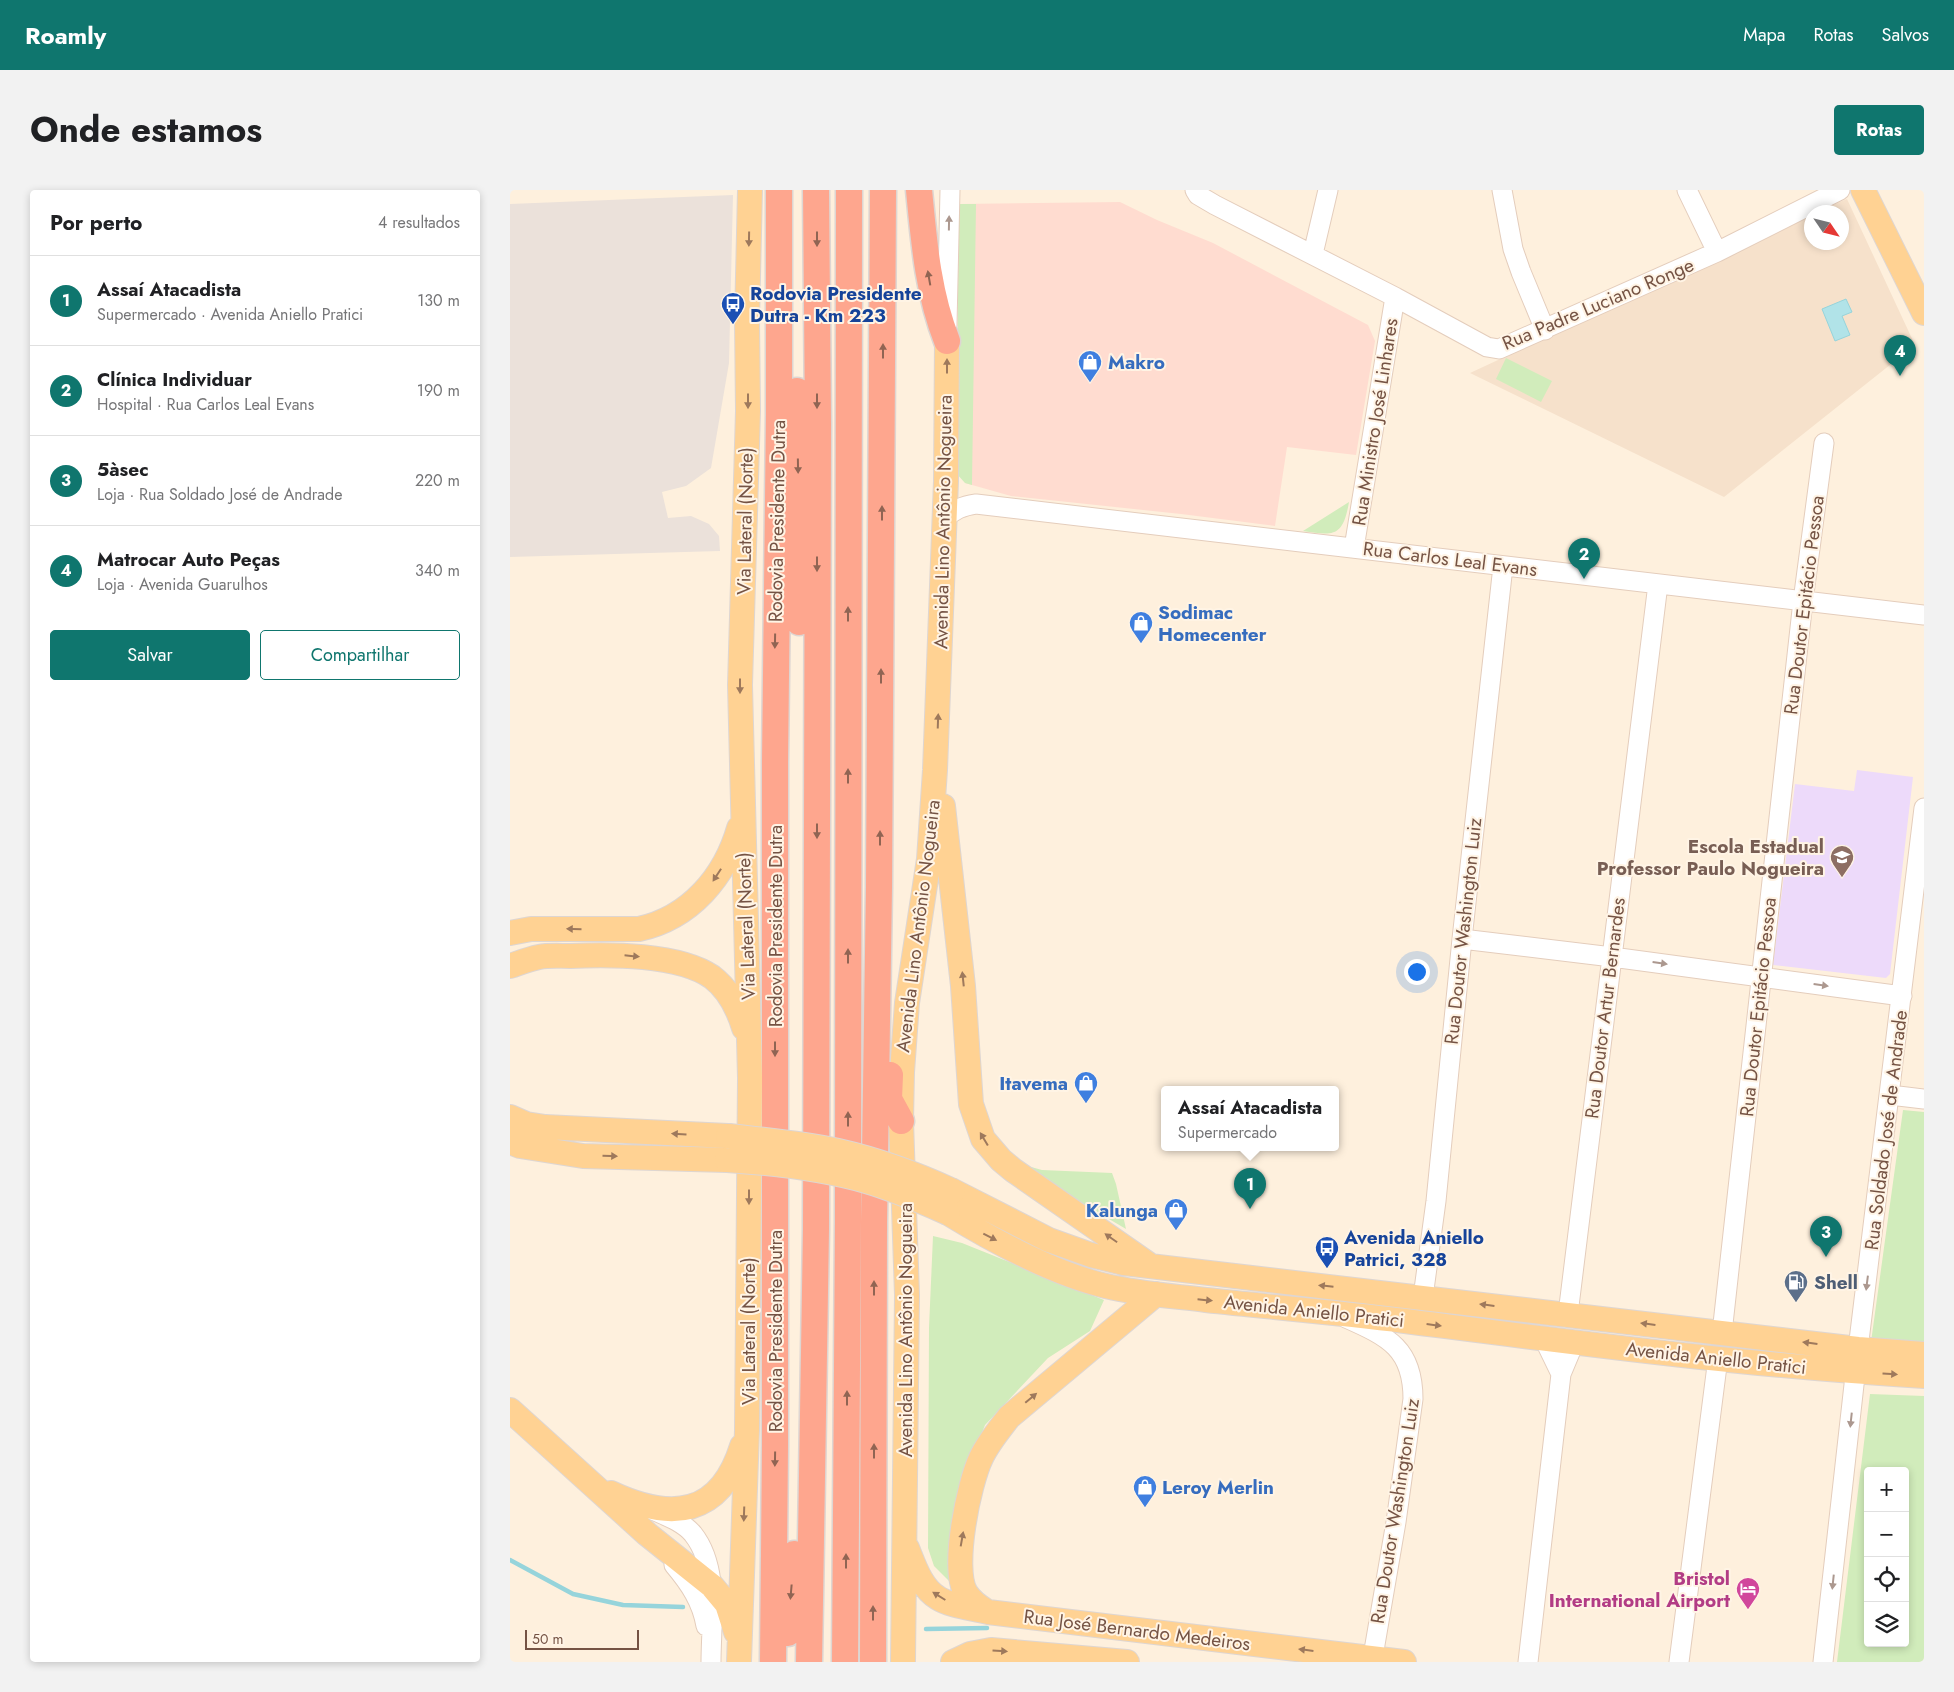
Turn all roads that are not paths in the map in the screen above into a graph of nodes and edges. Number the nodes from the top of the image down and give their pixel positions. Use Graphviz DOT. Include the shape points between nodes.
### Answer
graph roads {
  1 [pos="750,190"];
  2 [pos="779,190"];
  3 [pos="794,190"];
  4 [pos="816,190"];
  5 [pos="849,190"];
  6 [pos="883,190"];
  7 [pos="919,190"];
  8 [pos="950,190"];
  9 [pos="1328,190"];
  10 [pos="1502,190"];
  11 [pos="1687,190"];
  12 [pos="1840,190"];
  13 [pos="1862,190"];
  14 [pos="1197,192"];
  15 [pos="1717,252"];
  16 [pos="1313,254"];
  17 [pos="1395,297"];
  18 [pos="1924,313"];
  19 [pos="1545,330"];
  20 [pos="947,341"];
  21 [pos="1824,443"];
  22 [pos="946,481"];
  23 [pos="976,504"];
  24 [pos="944,519"];
  25 [pos="1354,548"];
  26 [pos="1503,566"];
  27 [pos="1658,584"];
  28 [pos="1803,601"];
  29 [pos="1924,615"];
  30 [pos="936,770"];
  31 [pos="817,799"];
  32 [pos="1924,808"];
  33 [pos="742,814"];
  34 [pos="879,887"];
  35 [pos="510,933"];
  36 [pos="1462,939"];
  37 [pos="1612,957"];
  38 [pos="510,966"];
  39 [pos="1762,977"];
  40 [pos="1902,996"];
  41 [pos="750,1078"];
  42 [pos="1890,1095"];
  43 [pos="1924,1099"];
  44 [pos="510,1117"];
  45 [pos="901,1121"];
  46 [pos="510,1142"];
  47 [pos="583,1156"];
  48 [pos="510,1162"];
  49 [pos="950,1202"];
  50 [pos="816,1229"];
  51 [pos="1151,1267"];
  52 [pos="1156,1294"];
  53 [pos="1423,1297"];
  54 [pos="1334,1312"];
  55 [pos="1568,1314"];
  56 [pos="1722,1333"];
  57 [pos="1544,1339"];
  58 [pos="1574,1343"];
  59 [pos="1924,1354"];
  60 [pos="1718,1358"];
  61 [pos="1857,1360"];
  62 [pos="1561,1374"];
  63 [pos="1924,1376"];
  64 [pos="510,1410"];
  65 [pos="747,1430"];
  66 [pos="588,1480"];
  67 [pos="650,1508"];
  68 [pos="647,1534"];
  69 [pos="904,1541"];
  70 [pos="712,1586"];
  71 [pos="988,1612"];
  72 [pos="1137,1630"];
  73 [pos="771,1654"];
  74 [pos="711,1658"];
  75 [pos="1078,1660"];
  76 [pos="1372,1661"];
  77 [pos="739,1662"];
  78 [pos="786,1662"];
  79 [pos="809,1662"];
  80 [pos="845,1662"];
  81 [pos="873,1662"];
  82 [pos="903,1662"];
  83 [pos="953,1662"];
  84 [pos="1127,1662"];
  85 [pos="1136,1662"];
  86 [pos="1404,1662"];
  87 [pos="1528,1662"];
  88 [pos="1679,1662"];
  89 [pos="1824,1662"];
  1 -- 33 [label="main road, Via Lateral (Norte), one-way" via="740,685"];
  2 -- 73 [label="highway, Rodovia Presidente Dutra, one-way" via="775,1445"];
  3 -- 31 [label="highway, one-way" via="800,731"];
  4 -- 31 [label="highway, Rodovia Presidente Dutra, one-way"];
  80 -- 5 [label="highway, one-way"];
  34 -- 6 [label="highway, one-way"];
  20 -- 7 [label="highway, one-way" via="931,288"];
  20 -- 8 [label="street, Avenida Lino Antônio Nogueira, one-way"];
  9 -- 16 [label="street"];
  10 -- 19 [label="street" via="1513,249"];
  11 -- 15 [label="street"];
  12 -- 15 [label="street, Rua Padre Luciano Ronge"];
  13 -- 18 [label="main road"];
  14 -- 16 [label="street, Rua Padre Luciano Ronge" via="1214,205"];
  15 -- 19 [label="street, Rua Padre Luciano Ronge"];
  16 -- 17 [label="street, Rua Padre Luciano Ronge"];
  17 -- 19 [label="street, Rua Padre Luciano Ronge" via="1491,348 1500,349"];
  17 -- 25 [label="street, Rua Ministro José Linhares"];
  22 -- 20 [label="main road, Avenida Lino Antônio Nogueira, one-way"];
  21 -- 28 [label="street, Rua Doutor Epitácio Pessoa"];
  22 -- 23 [label="street, Rua Carlos Leal Evans" via="960,497"];
  22 -- 24 [label="main road, Avenida Lino Antônio Nogueira"];
  23 -- 24 [label="street, Rua Carlos Leal Evans" via="953,510"];
  23 -- 25 [label="street, Rua Carlos Leal Evans"];
  30 -- 24 [label="main road, Avenida Lino Antônio Nogueira, one-way"];
  25 -- 26 [label="street, Rua Carlos Leal Evans"];
  26 -- 27 [label="street, Rua Carlos Leal Evans"];
  26 -- 36 [label="street, Rua Doutor Washington Luiz"];
  27 -- 28 [label="street, Rua Carlos Leal Evans"];
  27 -- 37 [label="street, Rua Doutor Artur Bernardes"];
  28 -- 29 [label="street, Rua Carlos Leal Evans"];
  28 -- 39 [label="street, Rua Doutor Epitácio Pessoa"];
  30 -- 45 [label="main road, Avenida Lino Antônio Nogueira" via="929,859 907,1003"];
  51 -- 30 [label="main road, one-way" via="1013,1170 983,1140 972,1104 962,976 944,812"];
  31 -- 50 [label="highway, Rodovia Presidente Dutra, one-way"];
  32 -- 40 [label="street, Rua Soldado José de Andrade"];
  33 -- 35 [label="main road, one-way" via="729,855 712,883 698,899 671,919 639,929 531,929"];
  33 -- 41 [label="main road, Via Lateral (Norte)"];
  34 -- 45 [label="highway" via="890,925 890,1100"];
  81 -- 34 [label="highway, one-way"];
  36 -- 37 [label="street"];
  36 -- 53 [label="street, Rua Doutor Washington Luiz" via="1436,1201"];
  37 -- 39 [label="street, one-way"];
  37 -- 55 [label="street, Rua Doutor Artur Bernardes"];
  38 -- 41 [label="main road, one-way" via="540,956 608,955 677,963 700,971 726,990 737,1008 747,1042"];
  39 -- 40 [label="street, one-way"];
  39 -- 56 [label="street, Rua Doutor Epitácio Pessoa"];
  40 -- 42 [label="street, Rua Soldado José de Andrade"];
  41 -- 65 [label="main road, Via Lateral (Norte), one-way"];
  42 -- 43 [label="street"];
  42 -- 61 [label="street, Rua Soldado José de Andrade, one-way"];
  49 -- 44 [label="main road, Avenida Aniello Pratici, one-way, bridge" via="922,1177 838,1151 807,1145 728,1136 545,1127"];
  45 -- 69 [label="main road, Avenida Lino Antônio Nogueira" via="907,1295"];
  46 -- 47 [label="main road"];
  47 -- 48 [label="main road"];
  47 -- 49 [label="main road, Avenida Aniello Pratici, one-way, bridge" via="727,1160 804,1167 855,1178 912,1197"];
  49 -- 51 [label="main road, Avenida Aniello Pratici" via="1090,1255"];
  49 -- 52 [label="main road, Avenida Aniello Pratici, one-way" via="977,1230 1067,1274 1106,1286"];
  50 -- 78 [label="highway, one-way"];
  50 -- 79 [label="highway, Rodovia Presidente Dutra"];
  53 -- 51 [label="main road, Avenida Aniello Pratici, one-way"];
  52 -- 54 [label="main road, Avenida Aniello Pratici, one-way"];
  71 -- 52 [label="main road, one-way" via="965,1592 960,1564 960,1546 981,1459 1009,1417"];
  55 -- 53 [label="main road, Avenida Aniello Pratici, one-way"];
  54 -- 57 [label="main road, Avenida Aniello Pratici, one-way"];
  54 -- 76 [label="street, Rua Doutor Washington Luiz" via="1385,1338 1400,1350 1408,1361 1413,1385 1396,1522"];
  56 -- 55 [label="main road, Avenida Aniello Pratici, one-way"];
  61 -- 56 [label="main road, Avenida Aniello Pratici, one-way"];
  57 -- 58 [label="main road, Avenida Aniello Pratici"];
  57 -- 62 [label="street"];
  58 -- 60 [label="main road, Avenida Aniello Pratici"];
  58 -- 62 [label="street"];
  59 -- 61 [label="main road, Avenida Aniello Pratici"];
  60 -- 61 [label="main road, Avenida Aniello Pratici"];
  60 -- 88 [label="street"];
  61 -- 63 [label="main road, Avenida Aniello Pratici, one-way"];
  61 -- 89 [label="street, Rua Soldado José de Andrade, one-way"];
  62 -- 87 [label="street"];
  64 -- 66 [label="main road"];
  65 -- 67 [label="main road" via="736,1466 719,1490 699,1504 672,1511"];
  65 -- 77 [label="main road, Via Lateral (Norte), one-way"];
  66 -- 67 [label="main road" via="626,1500"];
  66 -- 68 [label="main road"];
  67 -- 70 [label="street" via="692,1533 705,1557"];
  68 -- 70 [label="main road"];
  68 -- 74 [label="street" via="690,1584 699,1601"];
  71 -- 69 [label="main road, Rua José Bernardo Medeiros, one-way" via="938,1598 919,1577"];
  69 -- 82 [label="main road, Avenida Lino Antônio Nogueira"];
  70 -- 74 [label="street"];
  70 -- 77 [label="main road" via="727,1604 732,1617"];
  71 -- 72 [label="main road, Rua José Bernardo Medeiros"];
  76 -- 72 [label="main road, Rua José Bernardo Medeiros, one-way"];
  72 -- 85 [label="main road"];
  83 -- 75 [label="main road, Rua José Bernardo Medeiros, one-way" via="970,1654 992,1650"];
  75 -- 84 [label="main road, Rua José Bernardo Medeiros"];
  76 -- 86 [label="main road, Rua José Bernardo Medeiros"];
}
